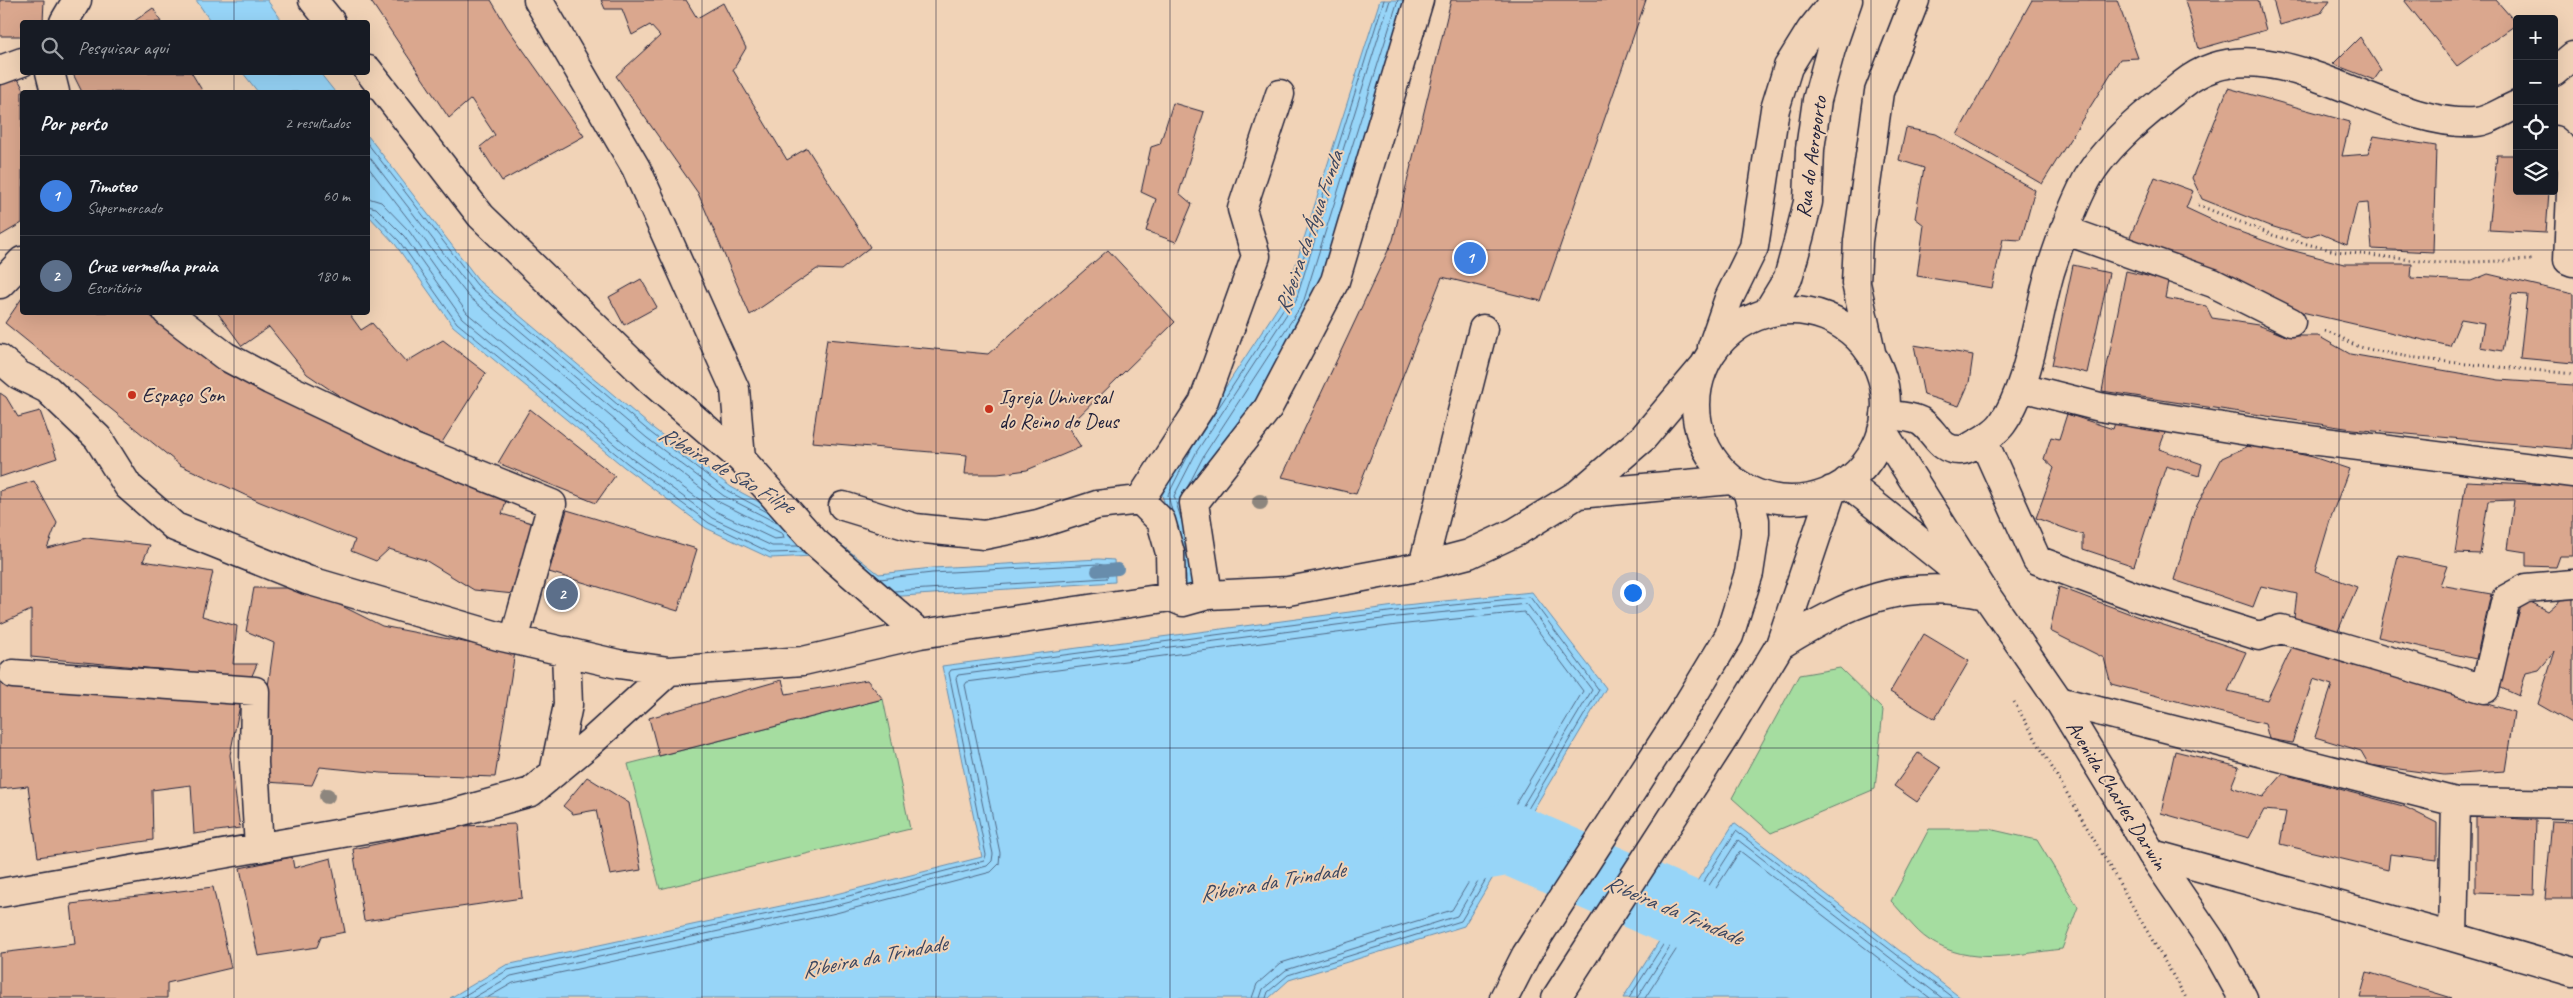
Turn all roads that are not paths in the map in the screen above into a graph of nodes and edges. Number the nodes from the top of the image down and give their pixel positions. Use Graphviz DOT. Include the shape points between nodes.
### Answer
graph roads {
  1 [pos="77,0"];
  2 [pos="313,0"];
  3 [pos="538,0"];
  4 [pos="1419,0"];
  5 [pos="1835,0"];
  6 [pos="1848,0"];
  7 [pos="1916,0"];
  8 [pos="65,20"];
  9 [pos="329,20"];
  10 [pos="2573,56"];
  11 [pos="20,63"];
  12 [pos="2558,69"];
  13 [pos="0,70"];
  14 [pos="370,73"];
  15 [pos="51,75"];
  16 [pos="54,90"];
  17 [pos="1280,94"];
  18 [pos="2513,107"];
  19 [pos="2558,143"];
  20 [pos="2064,230"];
  21 [pos="2571,261"];
  22 [pos="20,263"];
  23 [pos="0,284"];
  24 [pos="1768,312"];
  25 [pos="171,315"];
  26 [pos="2291,322"];
  27 [pos="1483,329"];
  28 [pos="1872,356"];
  29 [pos="0,359"];
  30 [pos="1706,362"];
  31 [pos="2020,387"];
  32 [pos="1883,422"];
  33 [pos="1983,440"];
  34 [pos="740,459"];
  35 [pos="2573,474"];
  36 [pos="1739,485"];
  37 [pos="1839,486"];
  38 [pos="1578,494"];
  39 [pos="1140,500"];
  40 [pos="843,506"];
  41 [pos="1423,566"];
  42 [pos="2573,584"];
  43 [pos="1986,595"];
  44 [pos="1188,598"];
  45 [pos="920,634"];
  46 [pos="514,640"];
  47 [pos="1780,645"];
  48 [pos="566,651"];
  49 [pos="669,671"];
  50 [pos="13,674"];
  51 [pos="2060,701"];
  52 [pos="554,774"];
  53 [pos="2456,802"];
  54 [pos="2573,804"];
  55 [pos="259,848"];
  56 [pos="2152,854"];
  57 [pos="0,893"];
  58 [pos="2453,937"];
  59 [pos="2573,972"];
  60 [pos="1560,992"];
  61 [pos="1504,998"];
  62 [pos="2243,998"];
  1 -- 8 [label="street"];
  2 -- 9 [label="street"];
  3 -- 34 [label="street" via="636,168 735,388"];
  4 -- 44 [label="street" via="1335,281 1268,408 1194,503"];
  5 -- 30 [label="street" via="1788,67 1775,109 1754,246 1729,298"];
  6 -- 24 [label="street, Rua do Aeroporto" via="1817,100 1810,149 1808,202 1799,238 1788,278"];
  7 -- 28 [label="street" via="1879,92 1858,241 1856,283"];
  10 -- 12 [label="street"];
  11 -- 13 [label="street"];
  14 -- 34 [label="street" via="481,216 650,380"];
  15 -- 16 [label="street"];
  17 -- 39 [label="street" via="1242,209 1256,256 1203,403"];
  18 -- 20 [label="street" via="2477,122 2445,120 2401,108 2303,72 2256,62 2215,65 2185,82 2109,148 2087,180"];
  19 -- 21 [label="street" via="2567,151 2572,169"];
  20 -- 26 [label="street" via="2213,284"];
  20 -- 31 [label="street"];
  22 -- 23 [label="street"];
  24 -- 28 [label="street" via="1792,309 1816,312 1838,322 1858,337"];
  24 -- 30 [label="street" via="1734,328"];
  25 -- 46 [label="street" via="225,356 270,380 411,447 552,504"];
  27 -- 41 [label="street"];
  28 -- 32 [label="street" via="1881,375"];
  29 -- 46 [label="street" via="20,375 47,389 98,438 128,486 175,527 308,580"];
  30 -- 36 [label="street" via="1695,398 1698,428 1711,457"];
  30 -- 38 [label="street" via="1643,438"];
  31 -- 33 [label="street" via="2002,425"];
  31 -- 35 [label="street" via="2100,408 2278,436"];
  32 -- 33 [label="street" via="1914,418 1941,446 1952,449 1963,450"];
  32 -- 37 [label="street" via="1874,450 1862,468"];
  32 -- 43 [label="street"];
  33 -- 42 [label="street" via="2037,560 2139,598 2260,636 2281,629 2485,689 2506,599 2526,588"];
  34 -- 45 [label="street" via="815,542"];
  36 -- 37 [label="street" via="1775,499 1804,499"];
  36 -- 38 [label="street"];
  36 -- 61 [label="street" via="1755,520 1755,534 1742,598 1729,636 1526,956"];
  37 -- 43 [label="street"];
  37 -- 47 [label="street"];
  38 -- 41 [label="street" via="1508,536 1469,554"];
  39 -- 40 [label="street" via="1097,506 1038,524 984,535 915,528"];
  39 -- 44 [label="street" via="1161,522"];
  41 -- 44 [label="street" via="1288,591"];
  43 -- 47 [label="street" via="1955,588 1930,588 1884,595 1818,621"];
  43 -- 51 [label="street, Avenida Charles Darwin"];
  44 -- 45 [label="street"];
  45 -- 49 [label="street" via="803,661"];
  46 -- 48 [label="street"];
  47 -- 60 [label="street"];
  48 -- 49 [label="street" via="618,664"];
  48 -- 52 [label="street" via="568,705"];
  49 -- 52 [label="street"];
  50 -- 55 [label="street" via="255,691 254,763"];
  51 -- 53 [label="street"];
  51 -- 56 [label="street, Avenida Charles Darwin"];
  52 -- 55 [label="street" via="531,792 451,814"];
  53 -- 54 [label="street"];
  53 -- 58 [label="street"];
  55 -- 57 [label="street"];
  56 -- 58 [label="street"];
  56 -- 62 [label="street, Avenida Charles Darwin" via="2212,942"];
  58 -- 59 [label="street"];
}
